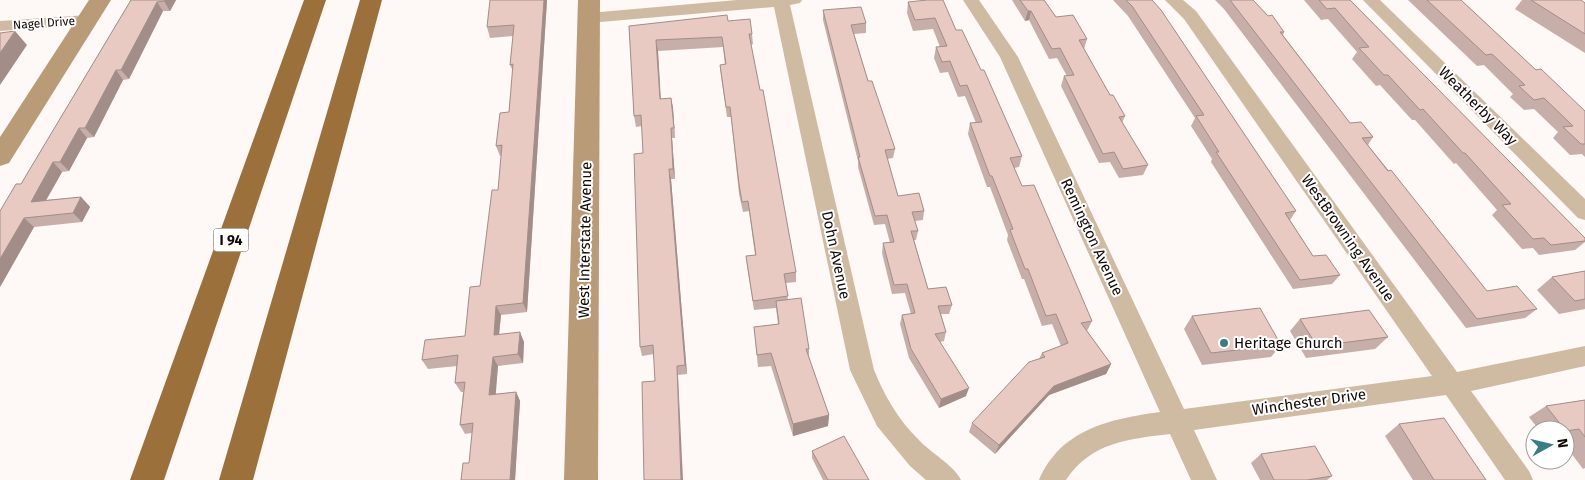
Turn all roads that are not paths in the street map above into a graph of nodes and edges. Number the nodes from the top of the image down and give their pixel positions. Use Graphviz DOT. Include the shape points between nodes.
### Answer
graph roads {
  1 [pos="100,0"];
  2 [pos="315,0"];
  3 [pos="371,0"];
  4 [pos="788,0"];
  5 [pos="971,0"];
  6 [pos="1173,0"];
  7 [pos="1371,0"];
  8 [pos="589,9"];
  9 [pos="88,20"];
  10 [pos="0,26"];
  11 [pos="0,157"];
  12 [pos="1585,212"];
  13 [pos="1585,356"];
  14 [pos="1452,384"];
  15 [pos="1176,420"];
  16 [pos="147,480"];
  17 [pos="236,480"];
  18 [pos="581,480"];
  19 [pos="948,480"];
  20 [pos="1052,480"];
  21 [pos="1204,480"];
  22 [pos="1520,480"];
  1 -- 9 [label="street"];
  2 -- 16 [label="highway, I 94"];
  3 -- 17 [label="highway"];
  4 -- 8 [label="street"];
  4 -- 19 [label="street, Dohn Avenue" via="862,370 886,422 916,456"];
  5 -- 15 [label="street, Remington Avenue" via="1009,57"];
  6 -- 14 [label="street, WestBrowning Avenue" via="1190,15"];
  7 -- 12 [label="street, Weatherby Way"];
  8 -- 18 [label="street, West Interstate Avenue"];
  9 -- 10 [label="street, Nagel Drive"];
  9 -- 11 [label="street"];
  13 -- 14 [label="street, Winchester Drive"];
  14 -- 15 [label="street, Winchester Drive"];
  14 -- 22 [label="street, WestBrowning Avenue"];
  15 -- 20 [label="street, Winchester Drive" via="1100,435 1082,444 1066,458"];
  15 -- 21 [label="street, Remington Avenue"];
}
